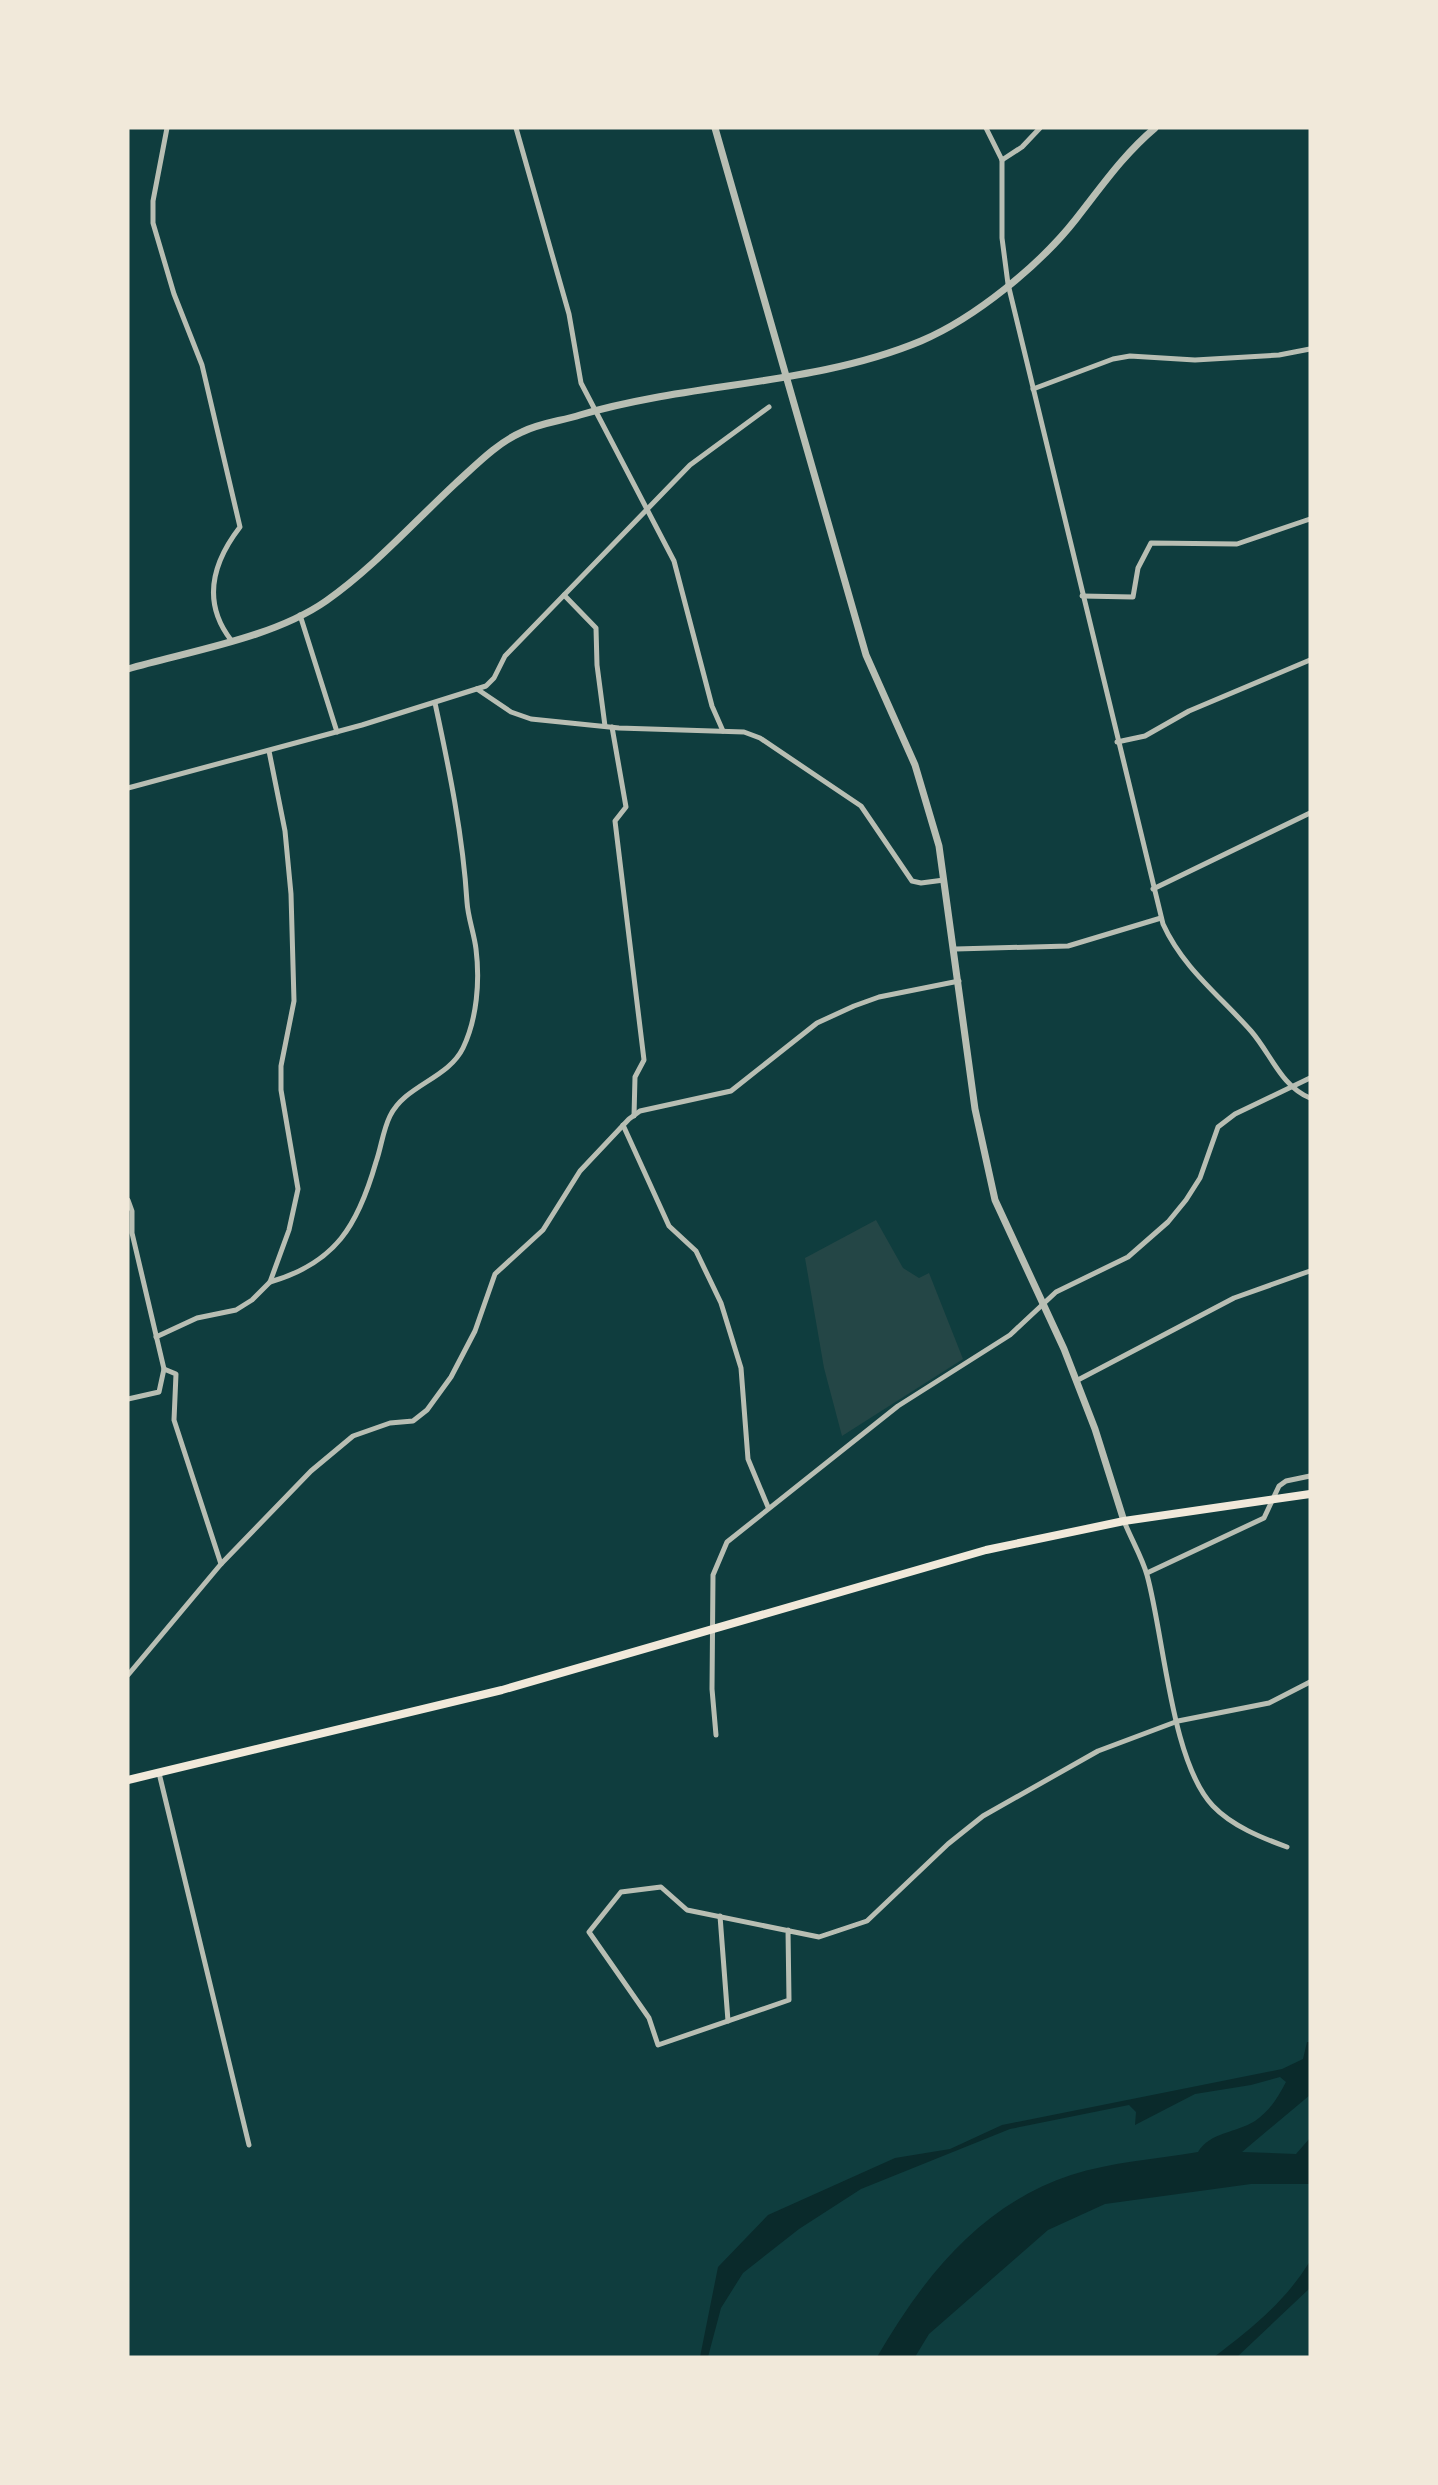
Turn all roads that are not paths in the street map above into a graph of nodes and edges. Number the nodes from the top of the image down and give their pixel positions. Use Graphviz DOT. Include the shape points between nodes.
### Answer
graph roads {
  1 [pos="167,128"];
  2 [pos="516,128"];
  3 [pos="715,128"];
  4 [pos="985,128"];
  5 [pos="1040,128"];
  6 [pos="1155,128"];
  7 [pos="1002,160"];
  8 [pos="1008,284"];
  9 [pos="1310,349"];
  10 [pos="786,377"];
  11 [pos="1033,389"];
  12 [pos="769,407"];
  13 [pos="595,410"];
  14 [pos="646,509"];
  15 [pos="1310,519"];
  16 [pos="564,594"];
  17 [pos="1082,596"];
  18 [pos="300,615"];
  19 [pos="231,640"];
  20 [pos="1310,660"];
  21 [pos="128,670"];
  22 [pos="477,690"];
  23 [pos="435,703"];
  24 [pos="608,726"];
  25 [pos="337,732"];
  26 [pos="723,732"];
  27 [pos="1116,742"];
  28 [pos="269,751"];
  29 [pos="128,788"];
  30 [pos="1310,813"];
  31 [pos="944,880"];
  32 [pos="1153,889"];
  33 [pos="1161,918"];
  34 [pos="956,949"];
  35 [pos="959,981"];
  36 [pos="1310,1079"];
  37 [pos="1293,1088"];
  38 [pos="1310,1098"];
  39 [pos="634,1116"];
  40 [pos="623,1125"];
  41 [pos="128,1200"];
  42 [pos="1310,1271"];
  43 [pos="270,1282"];
  44 [pos="1042,1306"];
  45 [pos="156,1337"];
  46 [pos="164,1369"];
  47 [pos="1076,1381"];
  48 [pos="128,1399"];
  49 [pos="1310,1476"];
  50 [pos="1310,1494"];
  51 [pos="1273,1500"];
  52 [pos="768,1507"];
  53 [pos="1124,1521"];
  54 [pos="221,1564"];
  55 [pos="1147,1573"];
  56 [pos="713,1629"];
  57 [pos="128,1675"];
  58 [pos="1310,1682"];
  59 [pos="1178,1721"];
  60 [pos="716,1735"];
  61 [pos="159,1773"];
  62 [pos="128,1780"];
  63 [pos="1287,1847"];
  64 [pos="720,1916"];
  65 [pos="788,1930"];
  66 [pos="729,2021"];
  67 [pos="248,2146"];
  1 -- 19 [label="street" via="153,223 173,294 202,365 240,527 214,568 218,610"];
  2 -- 13 [label="street" via="569,314 581,383"];
  3 -- 10 [label="street"];
  4 -- 7 [label="street"];
  5 -- 7 [label="street"];
  6 -- 8 [label="street" via="1113,167 1051,247"];
  7 -- 8 [label="street" via="1002,238"];
  8 -- 10 [label="street" via="923,340"];
  8 -- 11 [label="street"];
  9 -- 11 [label="street" via="1195,360 1130,356"];
  10 -- 13 [label="street"];
  10 -- 31 [label="street" via="866,655 915,765"];
  11 -- 17 [label="street"];
  12 -- 14 [label="street" via="690,465"];
  13 -- 14 [label="street"];
  13 -- 18 [label="street" via="521,432 503,443 340,591"];
  14 -- 16 [label="street"];
  14 -- 26 [label="street" via="674,561"];
  15 -- 17 [label="street" via="1237,544 1151,543 1138,568 1133,597"];
  16 -- 22 [label="street" via="505,656 494,678"];
  16 -- 24 [label="street" via="596,628 597,665"];
  17 -- 27 [label="street"];
  18 -- 19 [label="street"];
  18 -- 25 [label="street"];
  19 -- 21 [label="street"];
  20 -- 27 [label="street" via="1189,711 1145,736"];
  22 -- 23 [label="street"];
  22 -- 24 [label="street" via="531,719"];
  23 -- 25 [label="street"];
  23 -- 43 [label="street" via="476,948 478,983 469,1027 453,1063 407,1096 390,1115 359,1214 340,1242 309,1268"];
  24 -- 26 [label="street"];
  24 -- 39 [label="street" via="626,807 615,821 644,1060 632,1092"];
  25 -- 28 [label="street"];
  26 -- 31 [label="street" via="760,738 861,806 912,881"];
  27 -- 32 [label="street"];
  28 -- 29 [label="street"];
  28 -- 43 [label="street" via="285,831 291,894 294,1001 281,1090 298,1189"];
  30 -- 32 [label="street"];
  31 -- 34 [label="street"];
  32 -- 33 [label="street"];
  33 -- 34 [label="street" via="1068,946"];
  33 -- 37 [label="street" via="1188,967 1252,1032"];
  34 -- 35 [label="street"];
  35 -- 39 [label="street" via="855,1006 817,1023 731,1091"];
  35 -- 44 [label="street" via="975,1109 995,1200"];
  36 -- 37 [label="street"];
  37 -- 38 [label="street"];
  37 -- 44 [label="street" via="1235,1114 1218,1127 1200,1178 1168,1222 1128,1257 1056,1292"];
  39 -- 40 [label="street"];
  40 -- 52 [label="street" via="669,1226 696,1251 721,1303 739,1360 748,1459"];
  40 -- 54 [label="street" via="580,1171 543,1230 495,1274 475,1331 427,1410 413,1421 390,1423 345,1442 296,1485"];
  41 -- 45 [label="street"];
  42 -- 47 [label="street" via="1234,1298"];
  43 -- 45 [label="street" via="236,1310 197,1318"];
  44 -- 47 [label="street"];
  44 -- 52 [label="street" via="1010,1335 898,1406"];
  45 -- 46 [label="street"];
  46 -- 48 [label="street" via="159,1392"];
  46 -- 54 [label="street" via="176,1374 174,1420"];
  47 -- 53 [label="street"];
  49 -- 51 [label="street" via="1286,1481"];
  50 -- 51 [label="main road"];
  51 -- 53 [label="main road"];
  51 -- 55 [label="street" via="1264,1518"];
  52 -- 56 [label="street" via="727,1542 719,1555 713,1575"];
  53 -- 55 [label="street"];
  53 -- 56 [label="main road" via="986,1550"];
  54 -- 57 [label="street"];
  55 -- 59 [label="street"];
  56 -- 60 [label="street"];
  56 -- 61 [label="main road" via="502,1690"];
  58 -- 59 [label="street" via="1269,1703"];
  59 -- 63 [label="street" via="1187,1762 1212,1804 1255,1835"];
  59 -- 65 [label="street" via="1098,1751 983,1816 867,1921 819,1937"];
  61 -- 62 [label="main road"];
  61 -- 67 [label="street"];
  64 -- 65 [label="street"];
  64 -- 66 [label="street"];
  64 -- 66 [label="street" via="687,1910 661,1887 626,1890 615,1897 589,1932 649,2018 658,2045"];
  65 -- 66 [label="street" via="789,2000"];
}
